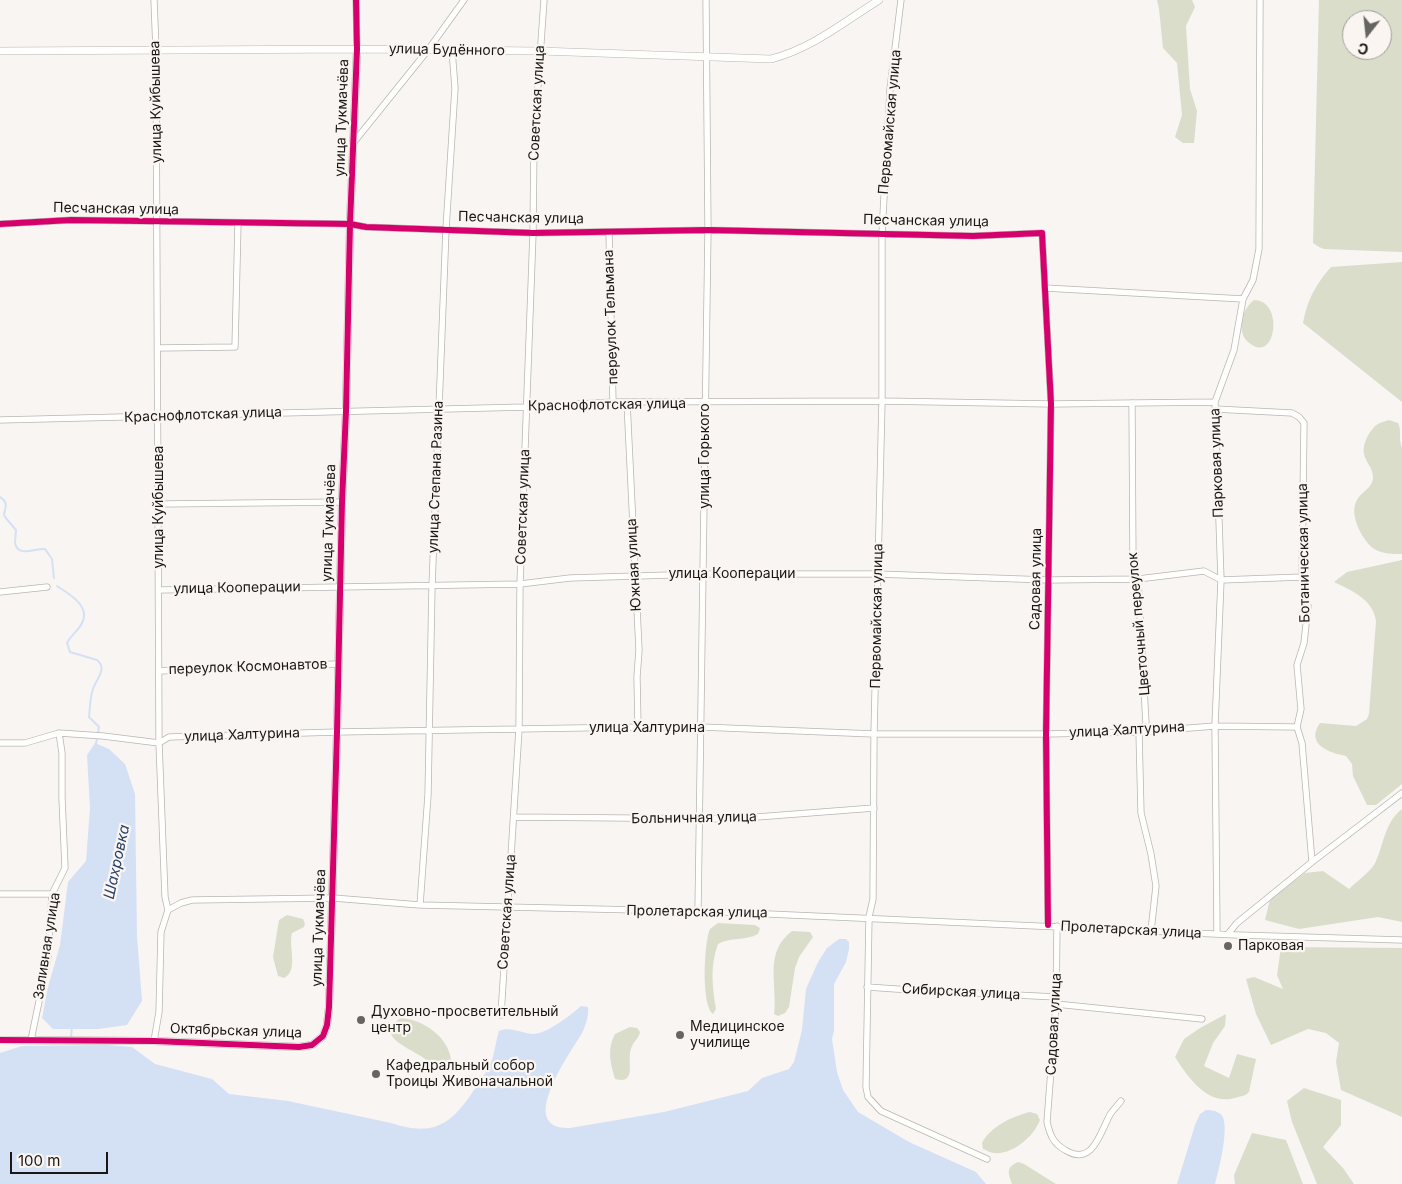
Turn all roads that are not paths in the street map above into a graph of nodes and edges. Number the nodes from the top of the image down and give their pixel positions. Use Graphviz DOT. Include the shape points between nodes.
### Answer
graph roads {
  1 [pos="154,0"];
  2 [pos="356,0"];
  3 [pos="464,0"];
  4 [pos="544,0"];
  5 [pos="706,0"];
  6 [pos="879,0"];
  7 [pos="901,0"];
  8 [pos="1260,0"];
  9 [pos="357,49"];
  10 [pos="156,50"];
  11 [pos="428,50"];
  12 [pos="452,50"];
  13 [pos="0,51"];
  14 [pos="540,51"];
  15 [pos="707,57"];
  16 [pos="354,142"];
  17 [pos="157,222"];
  18 [pos="238,223"];
  19 [pos="0,224"];
  20 [pos="350,224"];
  21 [pos="446,229"];
  22 [pos="708,230"];
  23 [pos="609,232"];
  24 [pos="533,233"];
  25 [pos="882,233"];
  26 [pos="1042,233"];
  27 [pos="1046,288"];
  28 [pos="1243,299"];
  29 [pos="158,348"];
  30 [pos="882,401"];
  31 [pos="613,402"];
  32 [pos="627,402"];
  33 [pos="705,403"];
  34 [pos="1132,403"];
  35 [pos="1051,404"];
  36 [pos="1215,406"];
  37 [pos="526,407"];
  38 [pos="439,408"];
  39 [pos="346,411"];
  40 [pos="158,417"];
  41 [pos="0,420"];
  42 [pos="342,502"];
  43 [pos="159,504"];
  44 [pos="704,574"];
  45 [pos="877,574"];
  46 [pos="634,576"];
  47 [pos="1302,577"];
  48 [pos="1138,579"];
  49 [pos="1048,580"];
  50 [pos="1221,580"];
  51 [pos="520,584"];
  52 [pos="339,586"];
  53 [pos="432,586"];
  54 [pos="48,587"];
  55 [pos="159,590"];
  56 [pos="0,592"];
  57 [pos="338,664"];
  58 [pos="159,671"];
  59 [pos="1215,726"];
  60 [pos="638,727"];
  61 [pos="701,727"];
  62 [pos="1297,727"];
  63 [pos="519,729"];
  64 [pos="430,731"];
  65 [pos="337,732"];
  66 [pos="1139,732"];
  67 [pos="59,733"];
  68 [pos="874,734"];
  69 [pos="1046,734"];
  70 [pos="0,743"];
  71 [pos="159,743"];
  72 [pos="1402,793"];
  73 [pos="874,808"];
  74 [pos="514,817"];
  75 [pos="700,820"];
  76 [pos="1312,862"];
  77 [pos="0,894"];
  78 [pos="52,894"];
  79 [pos="332,898"];
  80 [pos="420,905"];
  81 [pos="508,908"];
  82 [pos="168,910"];
  83 [pos="698,911"];
  84 [pos="869,918"];
  85 [pos="1048,925"];
  86 [pos="1057,926"];
  87 [pos="1151,931"];
  88 [pos="1217,934"];
  89 [pos="1228,934"];
  90 [pos="1402,940"];
  91 [pos="867,986"];
  92 [pos="1056,997"];
  93 [pos="1056,1004"];
  94 [pos="501,1015"];
  95 [pos="1202,1019"];
  96 [pos="0,1040"];
  97 [pos="31,1040"];
  98 [pos="154,1042"];
  99 [pos="316,1043"];
  100 [pos="1121,1101"];
  101 [pos="987,1159"];
  1 -- 10 [label="street, улица Куйбышева"];
  2 -- 9 [label="street, улица Тукмачёва"];
  3 -- 11 [label="street"];
  4 -- 14 [label="street, Советская улица"];
  5 -- 15 [label="street, улица Горького"];
  6 -- 15 [label="street, улица Будённого" via="810,44 786,55 771,59"];
  7 -- 25 [label="street, Первомайская улица" via="890,89"];
  8 -- 28 [label="street, Парковая улица" via="1259,249 1253,280"];
  9 -- 10 [label="street, улица Будённого"];
  9 -- 11 [label="street, улица Будённого"];
  9 -- 16 [label="street, улица Тукмачёва"];
  10 -- 13 [label="street, улица Будённого"];
  10 -- 17 [label="street, улица Куйбышева"];
  11 -- 12 [label="street, улица Будённого"];
  11 -- 16 [label="street, улица Тукмачёва"];
  12 -- 14 [label="street, улица Будённого"];
  12 -- 21 [label="street, улица Степана Разина" via="456,88"];
  14 -- 15 [label="street, улица Будённого"];
  14 -- 24 [label="street, Советская улица"];
  15 -- 22 [label="street, улица Горького"];
  16 -- 20 [label="street, улица Тукмачёва"];
  17 -- 18 [label="street, Песчанская улица"];
  17 -- 19 [label="street, Песчанская улица" via="71,220"];
  17 -- 29 [label="street, улица Куйбышева"];
  18 -- 20 [label="street, Песчанская улица"];
  18 -- 29 [label="street" via="235,347"];
  20 -- 21 [label="street, Песчанская улица"];
  20 -- 39 [label="street, улица Тукмачёва"];
  21 -- 24 [label="street, Песчанская улица"];
  21 -- 38 [label="street, улица Степана Разина"];
  22 -- 23 [label="street, Песчанская улица"];
  22 -- 25 [label="street, Песчанская улица"];
  22 -- 33 [label="street, улица Горького"];
  23 -- 24 [label="street, Песчанская улица"];
  23 -- 31 [label="street, переулок Тельмана"];
  24 -- 37 [label="street, Советская улица"];
  25 -- 26 [label="street, Песчанская улица" via="972,236"];
  25 -- 30 [label="street, Первомайская улица"];
  26 -- 27 [label="street, Садовая улица"];
  27 -- 28 [label="street"];
  27 -- 35 [label="street, Садовая улица"];
  28 -- 36 [label="street, Парковая улица" via="1234,350"];
  29 -- 40 [label="street, улица Куйбышева"];
  30 -- 33 [label="street, Краснофлотская улица"];
  30 -- 35 [label="street, Краснофлотская улица"];
  30 -- 45 [label="street, Первомайская улица"];
  31 -- 32 [label="street, Краснофлотская улица"];
  31 -- 37 [label="street, Краснофлотская улица"];
  32 -- 33 [label="street, Краснофлотская улица"];
  32 -- 46 [label="street, Южная улица"];
  33 -- 44 [label="street, улица Горького"];
  34 -- 35 [label="street, Краснофлотская улица"];
  34 -- 36 [label="street, Краснофлотская улица"];
  34 -- 48 [label="street, Цветочный переулок" via="1133,566"];
  35 -- 49 [label="street, Садовая улица"];
  36 -- 47 [label="street, Ботаническая улица" via="1292,413 1304,423"];
  36 -- 50 [label="street, Парковая улица"];
  37 -- 38 [label="street, Краснофлотская улица"];
  37 -- 51 [label="street, Советская улица"];
  38 -- 39 [label="street, Краснофлотская улица"];
  38 -- 53 [label="street, улица Степана Разина"];
  39 -- 40 [label="street, Краснофлотская улица"];
  39 -- 42 [label="street, улица Тукмачёва"];
  40 -- 41 [label="street, Краснофлотская улица"];
  40 -- 43 [label="street, улица Куйбышева"];
  42 -- 43 [label="street"];
  42 -- 52 [label="street, улица Тукмачёва"];
  43 -- 55 [label="street, улица Куйбышева"];
  44 -- 45 [label="street, улица Кооперации"];
  44 -- 46 [label="street, улица Кооперации"];
  44 -- 61 [label="street, улица Горького"];
  45 -- 49 [label="street, улица Кооперации"];
  45 -- 68 [label="street, Первомайская улица"];
  46 -- 51 [label="street, улица Кооперации"];
  46 -- 60 [label="street, Южная улица" via="639,650"];
  47 -- 50 [label="street, улица Кооперации"];
  47 -- 62 [label="street, Ботаническая улица" via="1308,606 1304,643 1297,665 1301,709"];
  48 -- 49 [label="street, улица Кооперации"];
  48 -- 50 [label="street, улица Кооперации" via="1204,571"];
  48 -- 66 [label="street, Цветочный переулок" via="1146,724"];
  49 -- 69 [label="street, Садовая улица"];
  50 -- 59 [label="street, Парковая улица"];
  51 -- 53 [label="street, улица Кооперации"];
  51 -- 63 [label="street, Советская улица"];
  52 -- 53 [label="street, улица Кооперации"];
  52 -- 55 [label="street, улица Кооперации"];
  52 -- 57 [label="street, улица Тукмачёва"];
  53 -- 64 [label="street, улица Степана Разина"];
  54 -- 56 [label="street"];
  55 -- 58 [label="street, улица Куйбышева"];
  57 -- 58 [label="street, переулок Космонавтов"];
  57 -- 65 [label="street, улица Тукмачёва"];
  58 -- 71 [label="street, улица Куйбышева"];
  59 -- 62 [label="street, улица Халтурина"];
  59 -- 66 [label="street, улица Халтурина"];
  59 -- 88 [label="street, Парковая улица"];
  60 -- 61 [label="street, улица Халтурина"];
  60 -- 63 [label="street, улица Халтурина"];
  61 -- 68 [label="street, улица Халтурина"];
  61 -- 75 [label="street, улица Горького"];
  62 -- 76 [label="street, Ботаническая улица" via="1302,743"];
  63 -- 64 [label="street, улица Халтурина"];
  63 -- 74 [label="street, Советская улица"];
  64 -- 65 [label="street, улица Халтурина"];
  64 -- 80 [label="street, улица Степана Разина"];
  65 -- 71 [label="street, улица Халтурина" via="169,737"];
  65 -- 79 [label="street, улица Тукмачёва"];
  66 -- 69 [label="street, улица Халтурина"];
  66 -- 87 [label="street, Цветочный переулок" via="1141,813 1156,886"];
  67 -- 70 [label="street, улица Халтурина" via="25,743"];
  67 -- 71 [label="street, улица Халтурина"];
  67 -- 78 [label="street, Заливная улица" via="65,868"];
  68 -- 69 [label="street, улица Халтурина"];
  68 -- 73 [label="street, Первомайская улица"];
  69 -- 85 [label="street, Садовая улица"];
  71 -- 82 [label="street, улица Куйбышева"];
  72 -- 76 [label="street"];
  73 -- 75 [label="street, Больничная улица"];
  73 -- 84 [label="street, Первомайская улица" via="873,899"];
  74 -- 75 [label="street, Больничная улица"];
  74 -- 81 [label="street, Советская улица"];
  75 -- 83 [label="street, улица Горького"];
  76 -- 89 [label="street"];
  77 -- 78 [label="street"];
  78 -- 97 [label="street, Заливная улица" via="48,958"];
  79 -- 80 [label="street, Пролетарская улица"];
  79 -- 82 [label="street, Пролетарская улица" via="192,900"];
  79 -- 99 [label="street, улица Тукмачёва" via="327,1025"];
  80 -- 81 [label="street, Пролетарская улица"];
  81 -- 83 [label="street, Пролетарская улица"];
  81 -- 94 [label="street, Советская улица"];
  82 -- 98 [label="street, улица Куйбышева" via="161,932 159,1012"];
  83 -- 84 [label="street, Пролетарская улица"];
  84 -- 85 [label="street, Пролетарская улица"];
  84 -- 91 [label="street, Первомайская улица"];
  85 -- 86 [label="street, Пролетарская улица"];
  86 -- 87 [label="street, Пролетарская улица"];
  86 -- 92 [label="street, Садовая улица"];
  87 -- 88 [label="street, Пролетарская улица"];
  88 -- 89 [label="street, Пролетарская улица"];
  89 -- 90 [label="street, Пролетарская улица"];
  91 -- 92 [label="street, Сибирская улица"];
  91 -- 101 [label="street, Первомайская улица" via="866,1087 872,1103 894,1118"];
  92 -- 93 [label="street, Садовая улица"];
  93 -- 95 [label="street"];
  93 -- 100 [label="street, Садовая улица" via="1047,1122 1056,1144 1067,1152 1081,1155 1091,1149"];
  96 -- 97 [label="street"];
  97 -- 98 [label="street, Октябрьская улица"];
  98 -- 99 [label="street, Октябрьская улица" via="299,1047"];
}
